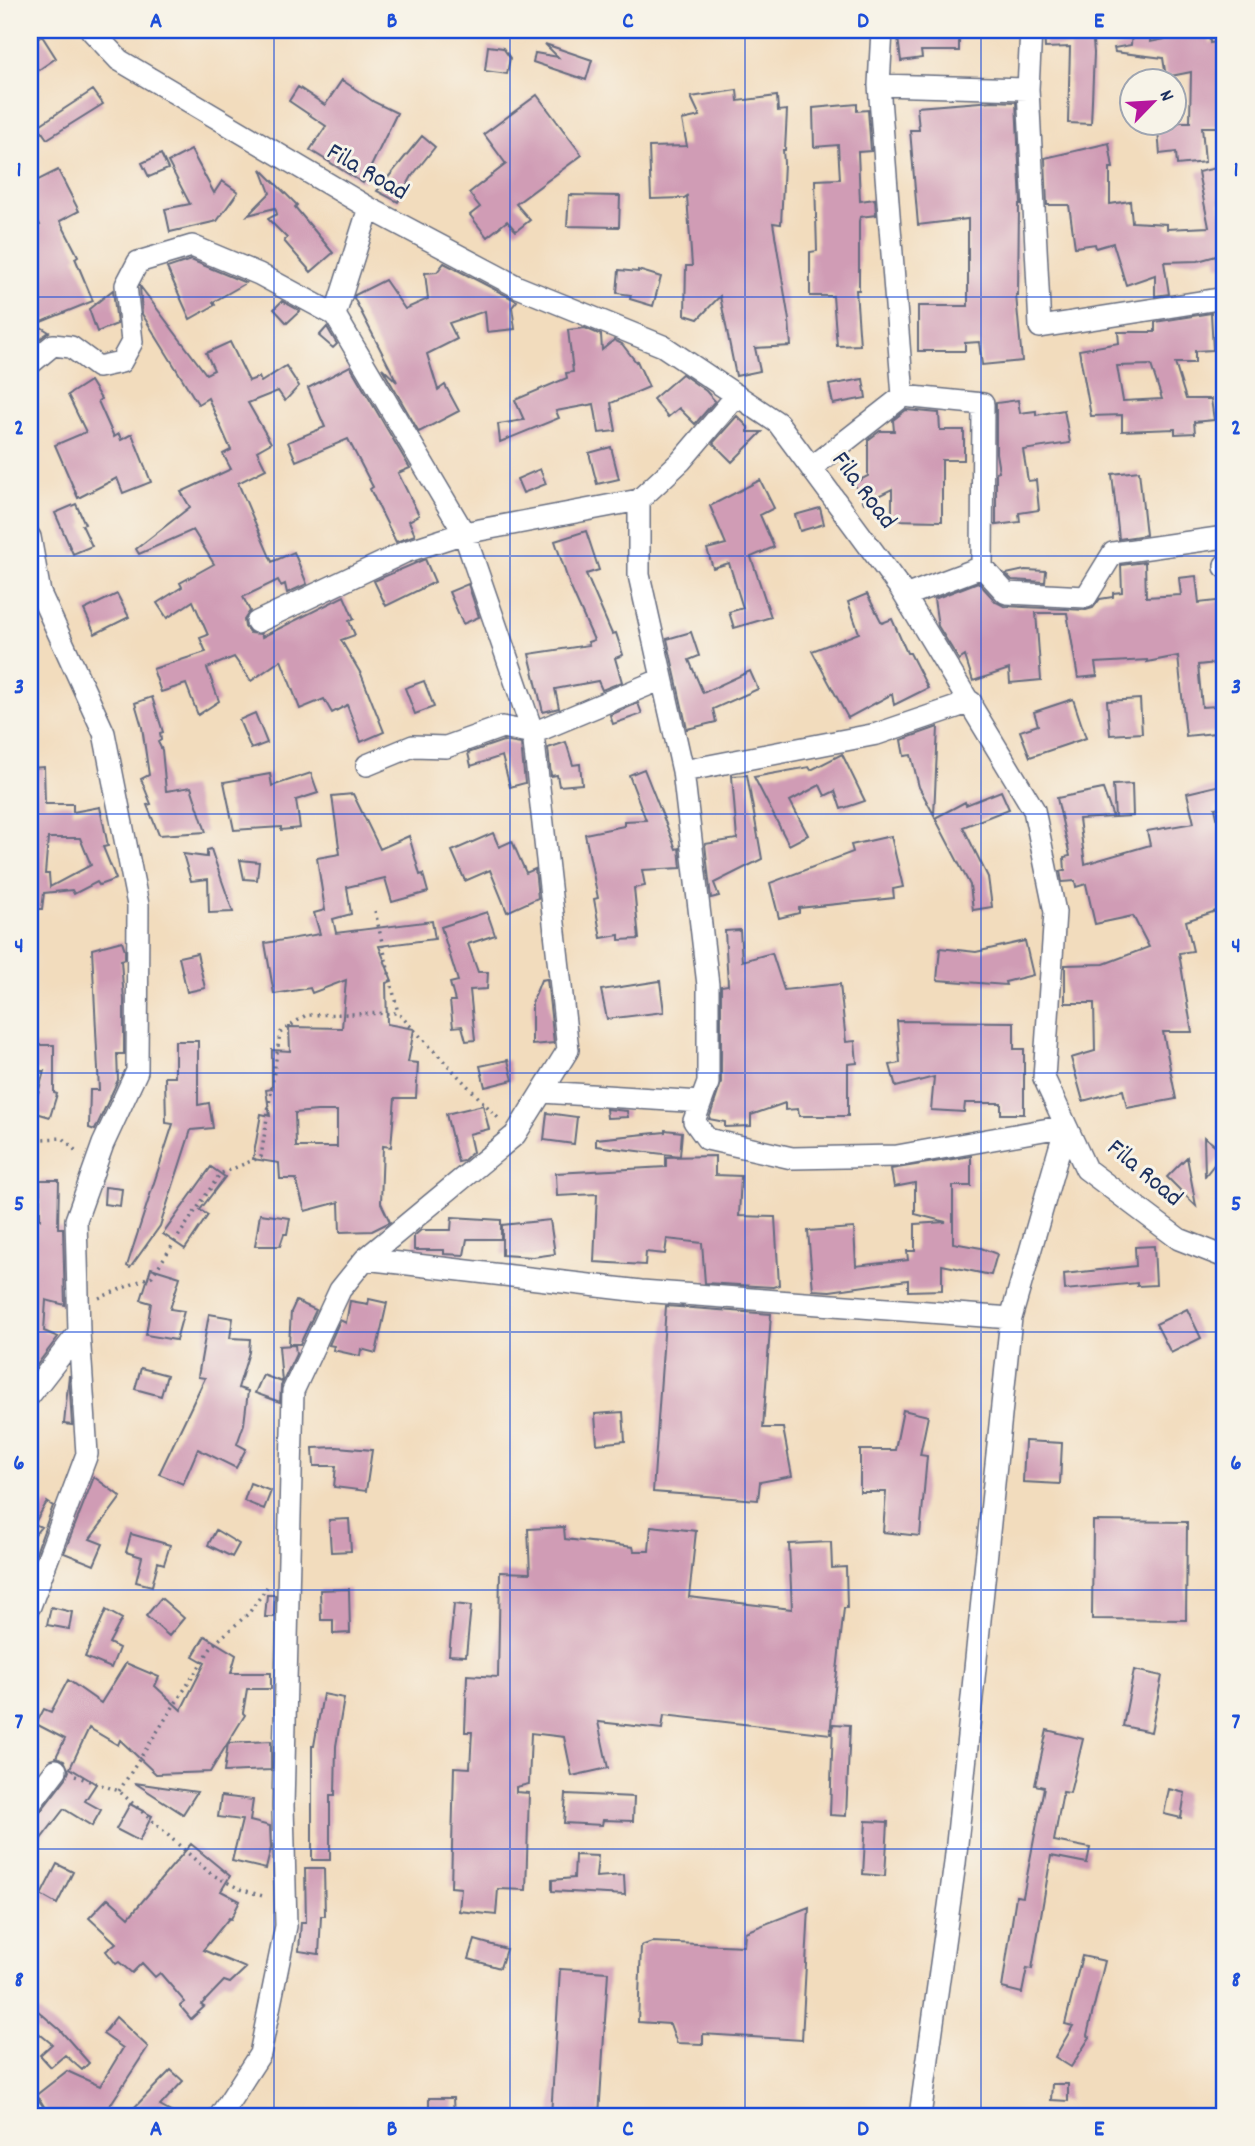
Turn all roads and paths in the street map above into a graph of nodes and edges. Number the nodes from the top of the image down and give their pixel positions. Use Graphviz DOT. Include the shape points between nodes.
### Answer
graph roads {
  1 [pos="882,30"];
  2 [pos="1031,30"];
  3 [pos="87,31"];
  4 [pos="879,85"];
  5 [pos="1028,89"];
  6 [pos="369,208"];
  7 [pos="1225,298"];
  8 [pos="335,315"];
  9 [pos="30,364"];
  10 [pos="737,395"];
  11 [pos="903,396"];
  12 [pos="811,468"];
  13 [pos="639,500"];
  14 [pos="464,533"];
  15 [pos="30,537"];
  16 [pos="1225,537"];
  17 [pos="982,568"];
  18 [pos="905,596"];
  19 [pos="257,622"];
  20 [pos="662,679"];
  21 [pos="971,702"];
  22 [pos="533,733"];
  23 [pos="367,765"];
  24 [pos="683,771"];
  25 [pos="375,911"];
  26 [pos="398,1013"];
  27 [pos="542,1092"];
  28 [pos="701,1102"];
  29 [pos="1066,1126"];
  30 [pos="515,1135"];
  31 [pos="30,1143"];
  32 [pos="80,1156"];
  33 [pos="1225,1258"];
  34 [pos="365,1259"];
  35 [pos="79,1306"];
  36 [pos="1012,1318"];
  37 [pos="79,1332"];
  38 [pos="30,1395"];
  39 [pos="269,1583"];
  40 [pos="30,1606"];
  41 [pos="30,1753"];
  42 [pos="56,1770"];
  43 [pos="118,1791"];
  44 [pos="30,1804"];
  45 [pos="285,1882"];
  46 [pos="30,2108"];
  47 [pos="36,2116"];
  48 [pos="220,2116"];
  49 [pos="920,2116"];
  1 -- 4 [label="street"];
  2 -- 5 [label="street"];
  3 -- 6 [label="street, Fila Road" via="119,60"];
  4 -- 5 [label="street"];
  4 -- 11 [label="street"];
  5 -- 7 [label="street" via="1040,327"];
  6 -- 8 [label="street"];
  6 -- 10 [label="street, Fila Road" via="518,287 663,346"];
  8 -- 9 [label="street" via="260,274 192,246 138,262 126,285 132,342 121,362 98,367 71,347 53,345"];
  8 -- 14 [label="street"];
  10 -- 12 [label="street, Fila Road" via="778,424"];
  10 -- 13 [label="street" via="681,461"];
  11 -- 12 [label="street"];
  11 -- 17 [label="street" via="983,404"];
  12 -- 18 [label="street, Fila Road"];
  13 -- 14 [label="street"];
  13 -- 20 [label="street" via="639,575"];
  14 -- 19 [label="street" via="405,552"];
  14 -- 22 [label="street"];
  15 -- 35 [label="street" via="40,593 104,733 138,905 137,1071 103,1144 76,1220"];
  16 -- 17 [label="street" via="1113,553 1086,597 1006,593"];
  17 -- 18 [label="street"];
  18 -- 21 [label="street, Fila Road"];
  20 -- 22 [label="street"];
  20 -- 24 [label="street"];
  21 -- 24 [label="street" via="877,734"];
  21 -- 29 [label="street, Fila Road" via="1034,810 1055,912 1044,1078"];
  22 -- 23 [label="street" via="502,727 446,747 413,746"];
  22 -- 27 [label="street" via="568,1050"];
  24 -- 28 [label="street" via="708,985 708,1083"];
  25 -- 26 [label="path"];
  26 -- 30 [label="path"];
  26 -- 35 [label="path" via="306,1016 280,1033 261,1157 220,1174 152,1276"];
  27 -- 28 [label="street"];
  27 -- 30 [label="street"];
  28 -- 29 [label="street" via="695,1121 707,1139 792,1158 897,1156"];
  29 -- 33 [label="street, Fila Road" via="1086,1169 1179,1239"];
  29 -- 36 [label="street"];
  30 -- 34 [label="street"];
  31 -- 32 [label="path" via="63,1138"];
  34 -- 36 [label="street" via="641,1292"];
  34 -- 45 [label="street" via="340,1290 293,1391"];
  35 -- 37 [label="street"];
  36 -- 49 [label="street" via="955,1863"];
  37 -- 38 [label="street"];
  37 -- 40 [label="street" via="86,1454"];
  39 -- 43 [label="path" via="249,1613 213,1645"];
  41 -- 42 [label="path"];
  42 -- 43 [label="path"];
  42 -- 44 [label="street"];
  43 -- 45 [label="path" via="211,1874 270,1898"];
  45 -- 48 [label="street" via="286,1926 260,2054"];
  46 -- 47 [label="street"];
}
